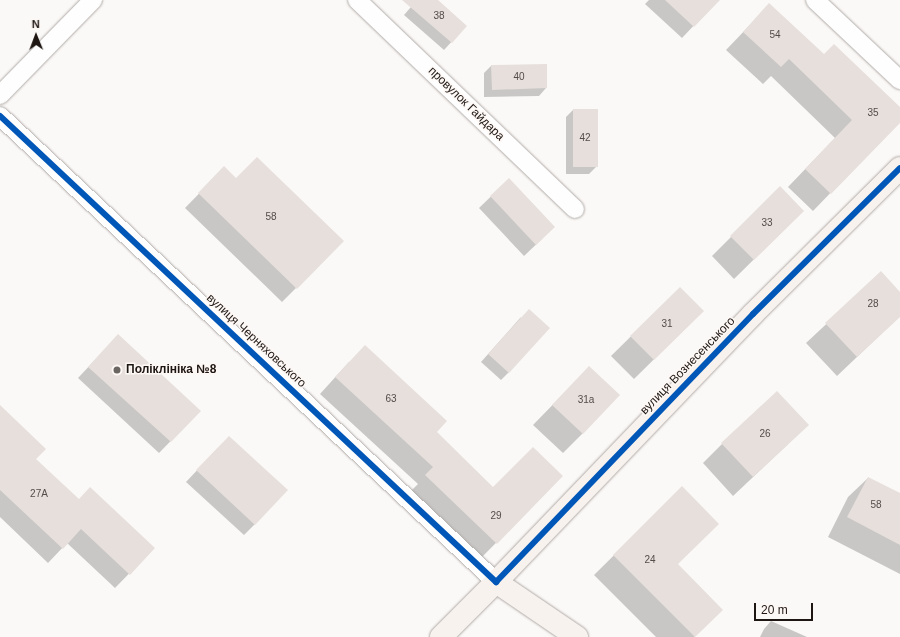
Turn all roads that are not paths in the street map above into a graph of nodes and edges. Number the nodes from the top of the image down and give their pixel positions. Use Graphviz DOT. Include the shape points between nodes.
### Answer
graph roads {
  1 [pos="93,0"];
  2 [pos="357,0"];
  3 [pos="815,0"];
  4 [pos="900,80"];
  5 [pos="0,95"];
  6 [pos="0,116"];
  7 [pos="900,168"];
  8 [pos="575,209"];
  9 [pos="496,582"];
  10 [pos="441,637"];
  11 [pos="577,637"];
  1 -- 5 [label="street"];
  2 -- 8 [label="street, провулок Гайдара"];
  3 -- 4 [label="street"];
  6 -- 9 [label="street, вулиця Черняховського"];
  7 -- 9 [label="street, вулиця Вознесенського" via="753,314"];
  9 -- 10 [label="street, вулиця Вознесенського"];
  9 -- 11 [label="street, вулиця Черняховського"];
}
